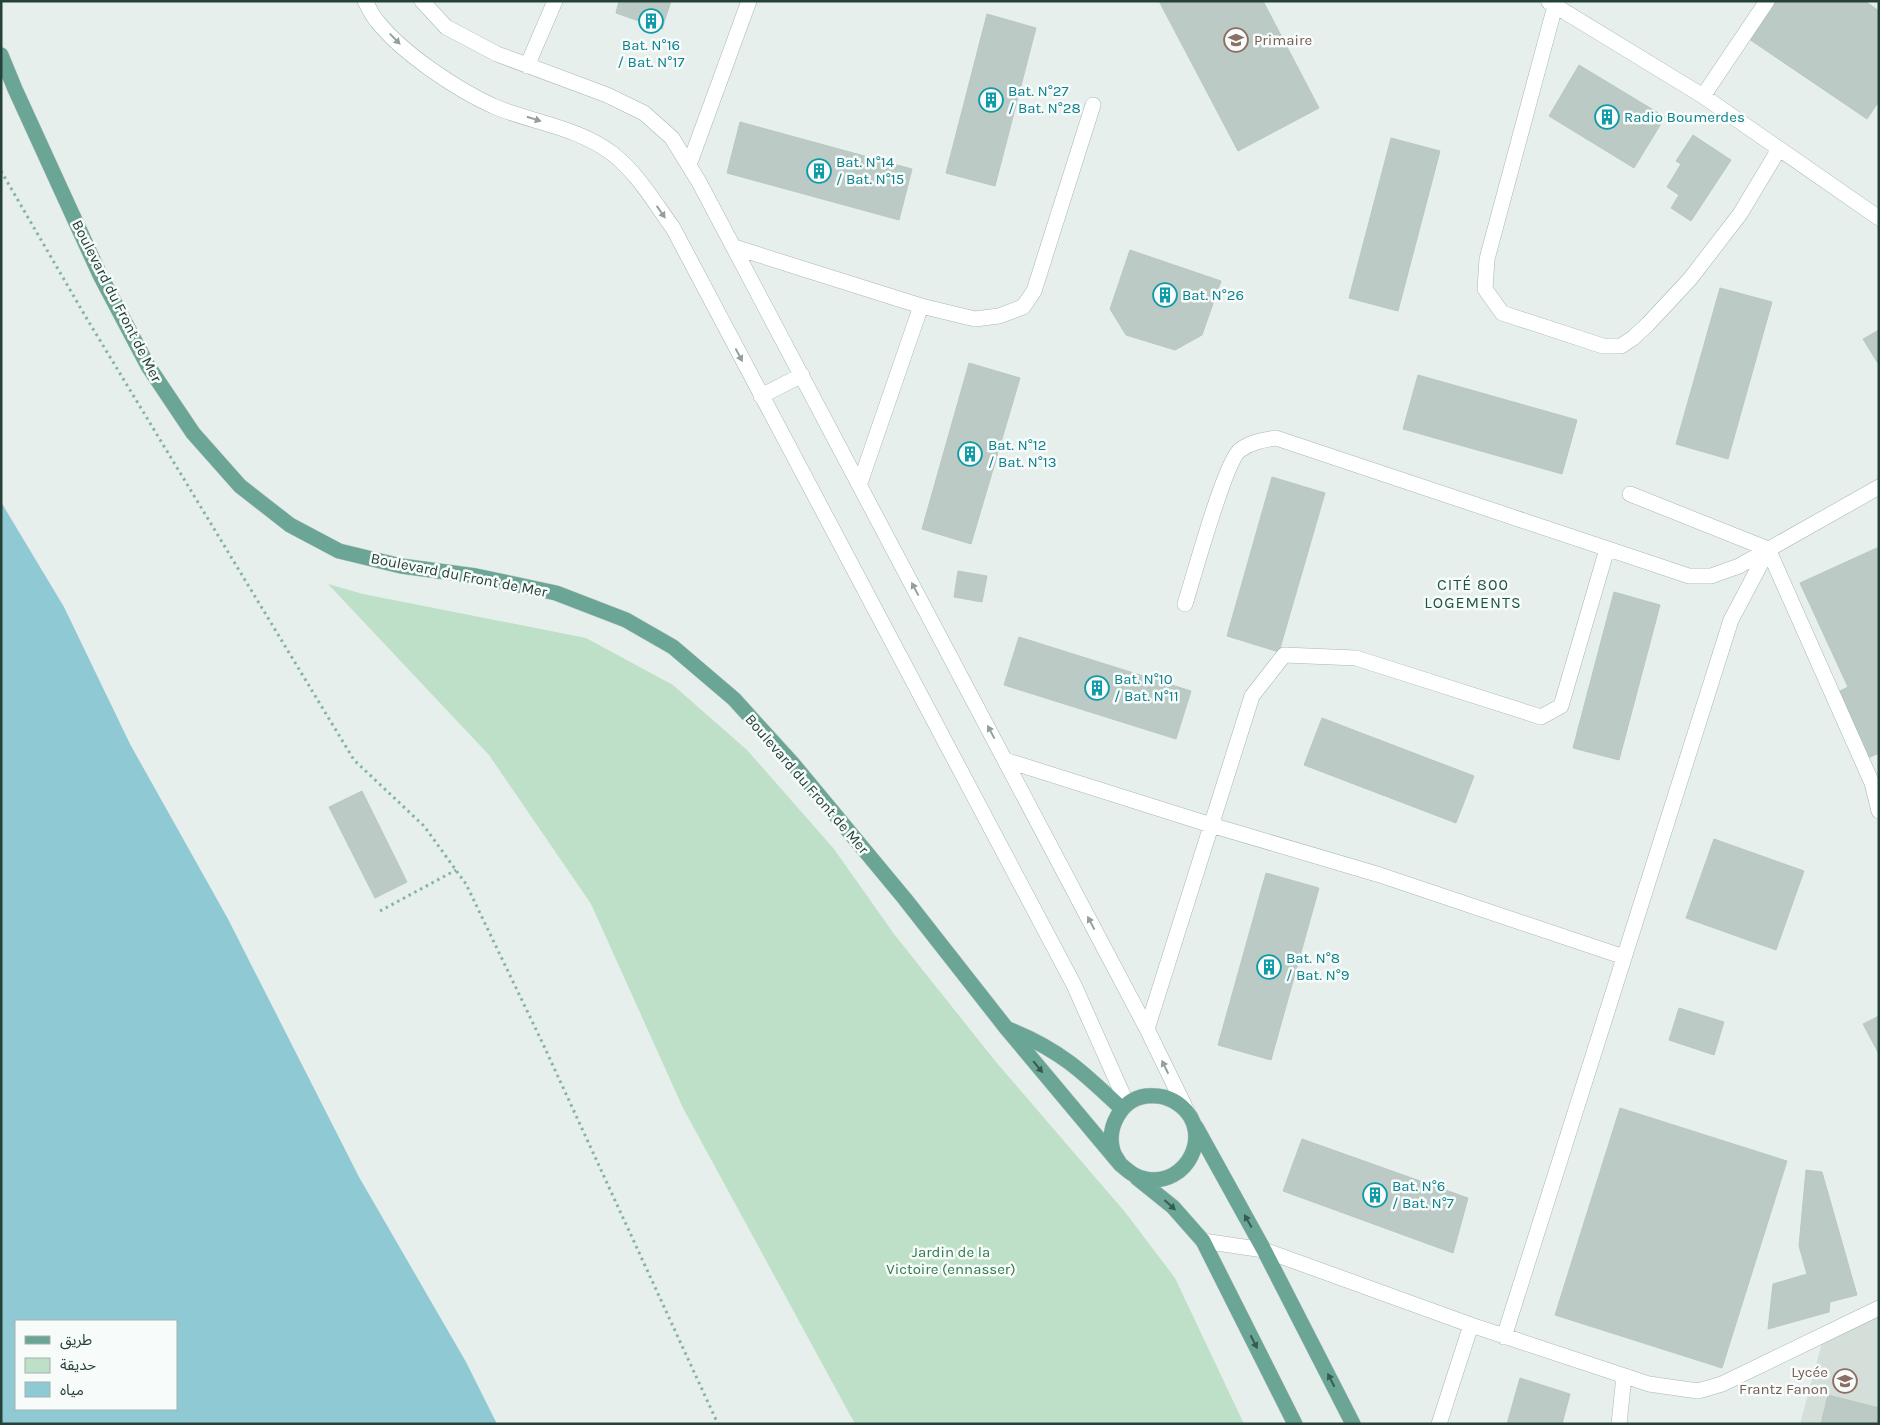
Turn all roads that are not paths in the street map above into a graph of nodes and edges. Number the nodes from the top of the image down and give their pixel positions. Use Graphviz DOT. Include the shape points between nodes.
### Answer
graph roads {
  1 [pos="365,1"];
  2 [pos="422,1"];
  3 [pos="555,1"];
  4 [pos="749,1"];
  5 [pos="1767,1"];
  6 [pos="1552,4"];
  7 [pos="1,55"];
  8 [pos="528,66"];
  9 [pos="1703,96"];
  10 [pos="1093,105"];
  11 [pos="1779,149"];
  12 [pos="689,165"];
  13 [pos="1879,218"];
  14 [pos="734,247"];
  15 [pos="921,306"];
  16 [pos="802,375"];
  17 [pos="761,396"];
  18 [pos="860,483"];
  19 [pos="1879,487"];
  20 [pos="1630,494"];
  21 [pos="1607,549"];
  22 [pos="1768,549"];
  23 [pos="1184,604"];
  24 [pos="1005,760"];
  25 [pos="1879,811"];
  26 [pos="1211,825"];
  27 [pos="1624,957"];
  28 [pos="1007,1029"];
  29 [pos="1147,1029"];
  30 [pos="1124,1107"];
  31 [pos="1190,1117"];
  32 [pos="1126,1169"];
  33 [pos="1203,1241"];
  34 [pos="1264,1250"];
  35 [pos="1879,1308"];
  36 [pos="1471,1326"];
  37 [pos="1504,1337"];
  38 [pos="1624,1376"];
  39 [pos="1295,1424"];
  40 [pos="1353,1424"];
  41 [pos="1439,1424"];
  42 [pos="1619,1424"];
  1 -- 17 [label="street, one-way" via="377,21 406,51 442,77 493,106 577,134 613,154 640,181 673,228"];
  2 -- 8 [label="street" via="446,27"];
  3 -- 8 [label="street"];
  4 -- 12 [label="street"];
  5 -- 9 [label="street"];
  6 -- 9 [label="street"];
  6 -- 11 [label="street" via="1487,259 1485,289 1502,313 1603,346 1621,346 1648,324 1690,279 1740,214"];
  7 -- 28 [label="main road, Boulevard du Front de Mer" via="100,275 148,366 192,433 240,486 290,525 340,551 401,566 476,576 556,593 626,620 673,647 734,700 793,764"];
  8 -- 12 [label="street" via="607,95 644,113 672,138"];
  9 -- 11 [label="street"];
  10 -- 15 [label="street" via="1034,291 1023,307 999,316 974,319"];
  11 -- 13 [label="street"];
  12 -- 14 [label="street"];
  14 -- 15 [label="street"];
  14 -- 16 [label="street"];
  15 -- 18 [label="street"];
  16 -- 17 [label="street"];
  16 -- 18 [label="street"];
  17 -- 30 [label="street" via="1074,985"];
  24 -- 18 [label="street, one-way"];
  19 -- 22 [label="street"];
  20 -- 22 [label="street"];
  21 -- 22 [label="street" via="1688,576 1711,576 1739,566"];
  21 -- 23 [label="street" via="1276,438 1256,441 1238,450 1227,471"];
  21 -- 26 [label="street" via="1561,706 1540,717 1356,658 1284,655 1252,696"];
  22 -- 25 [label="street" via="1872,783"];
  22 -- 27 [label="street" via="1731,620"];
  24 -- 26 [label="street"];
  29 -- 24 [label="street, one-way"];
  26 -- 27 [label="street" via="1380,875"];
  26 -- 29 [label="street"];
  27 -- 37 [label="street"];
  28 -- 30 [label="main road" via="1055,1051"];
  28 -- 32 [label="main road, Boulevard du Front de Mer, one-way"];
  31 -- 29 [label="street, one-way"];
  30 -- 31 [label="main road" via="1142,1097 1158,1095 1174,1100"];
  30 -- 32 [label="main road" via="1114,1122 1111,1136 1113,1151"];
  31 -- 32 [label="main road" via="1196,1138 1186,1166 1160,1180 1146,1180"];
  34 -- 31 [label="main road, one-way"];
  32 -- 33 [label="main road, Boulevard du Front de Mer, one-way" via="1173,1207"];
  33 -- 34 [label="street"];
  33 -- 39 [label="main road, Boulevard du Front de Mer, one-way"];
  34 -- 36 [label="street"];
  40 -- 34 [label="main road, one-way"];
  35 -- 38 [label="street" via="1722,1384 1698,1391 1649,1384"];
  36 -- 37 [label="street"];
  36 -- 41 [label="street"];
  37 -- 38 [label="street"];
  38 -- 42 [label="street"];
}
